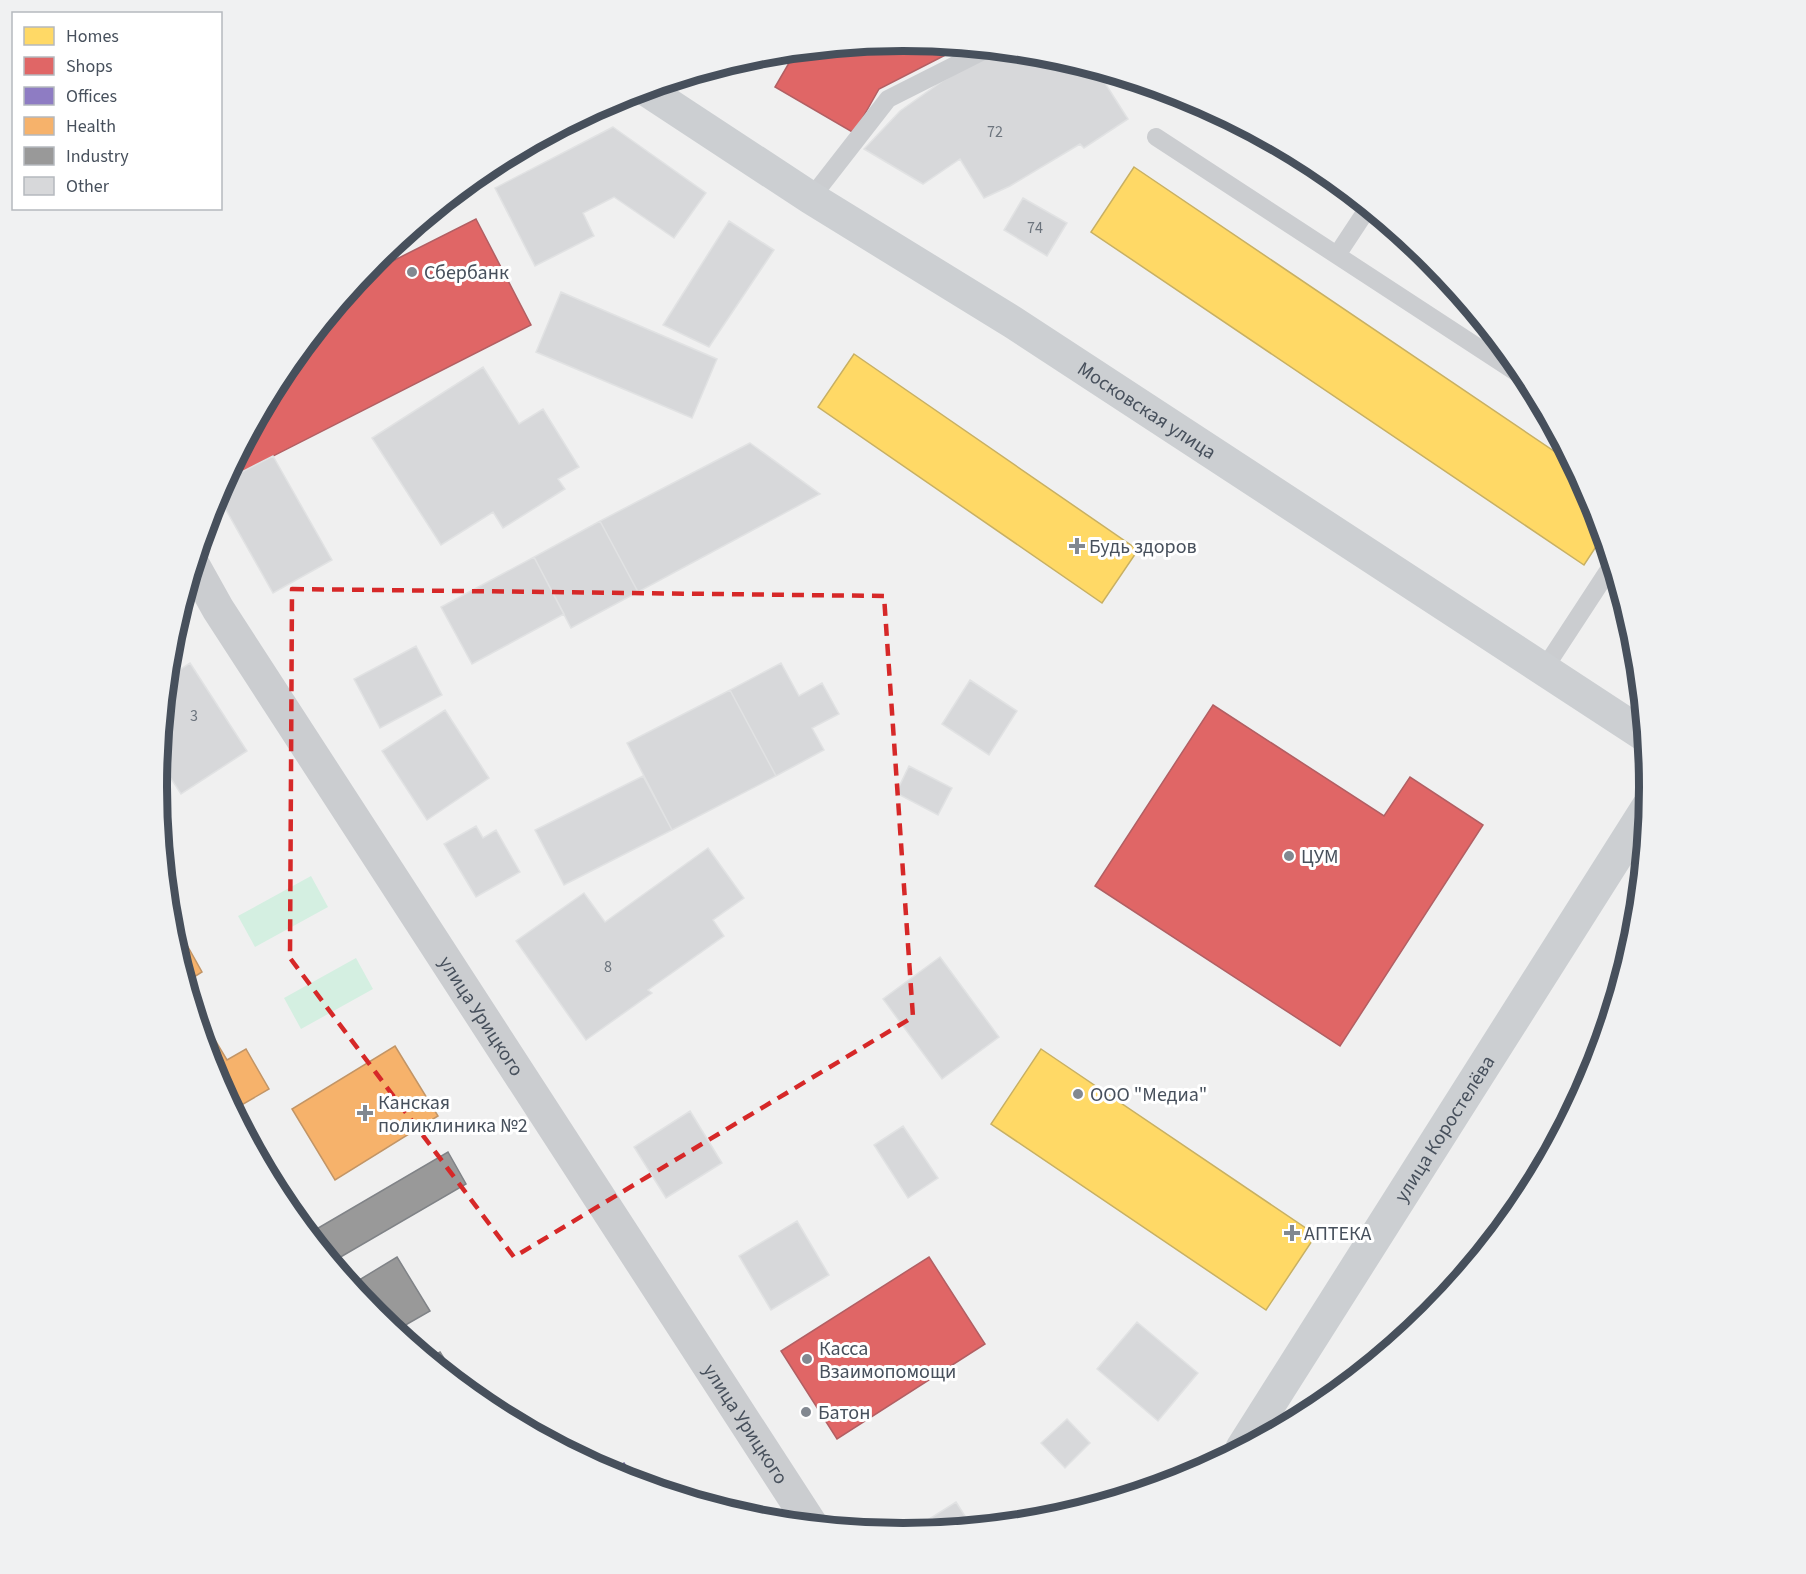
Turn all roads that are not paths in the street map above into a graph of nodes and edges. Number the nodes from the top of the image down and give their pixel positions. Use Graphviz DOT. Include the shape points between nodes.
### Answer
graph roads {
  1 [pos="975,55"];
  2 [pos="654,95"];
  3 [pos="1156,137"];
  4 [pos="811,198"];
  5 [pos="1364,214"];
  6 [pos="1337,255"];
  7 [pos="1506,366"];
  8 [pos="1607,573"];
  9 [pos="199,574"];
  10 [pos="1544,669"];
  11 [pos="1636,730"];
  12 [pos="1637,823"];
  13 [pos="1250,1436"];
  14 [pos="806,1517"];
  1 -- 4 [label="lane" via="888,99"];
  2 -- 4 [label="street, Московская улица"];
  3 -- 6 [label="lane"];
  4 -- 10 [label="street, Московская улица" via="1014,323"];
  5 -- 6 [label="lane"];
  6 -- 7 [label="lane"];
  8 -- 10 [label="lane"];
  9 -- 14 [label="street, улица Урицкого"];
  10 -- 11 [label="street, Московская улица"];
  12 -- 13 [label="street, улица Коростелёва"];
}
